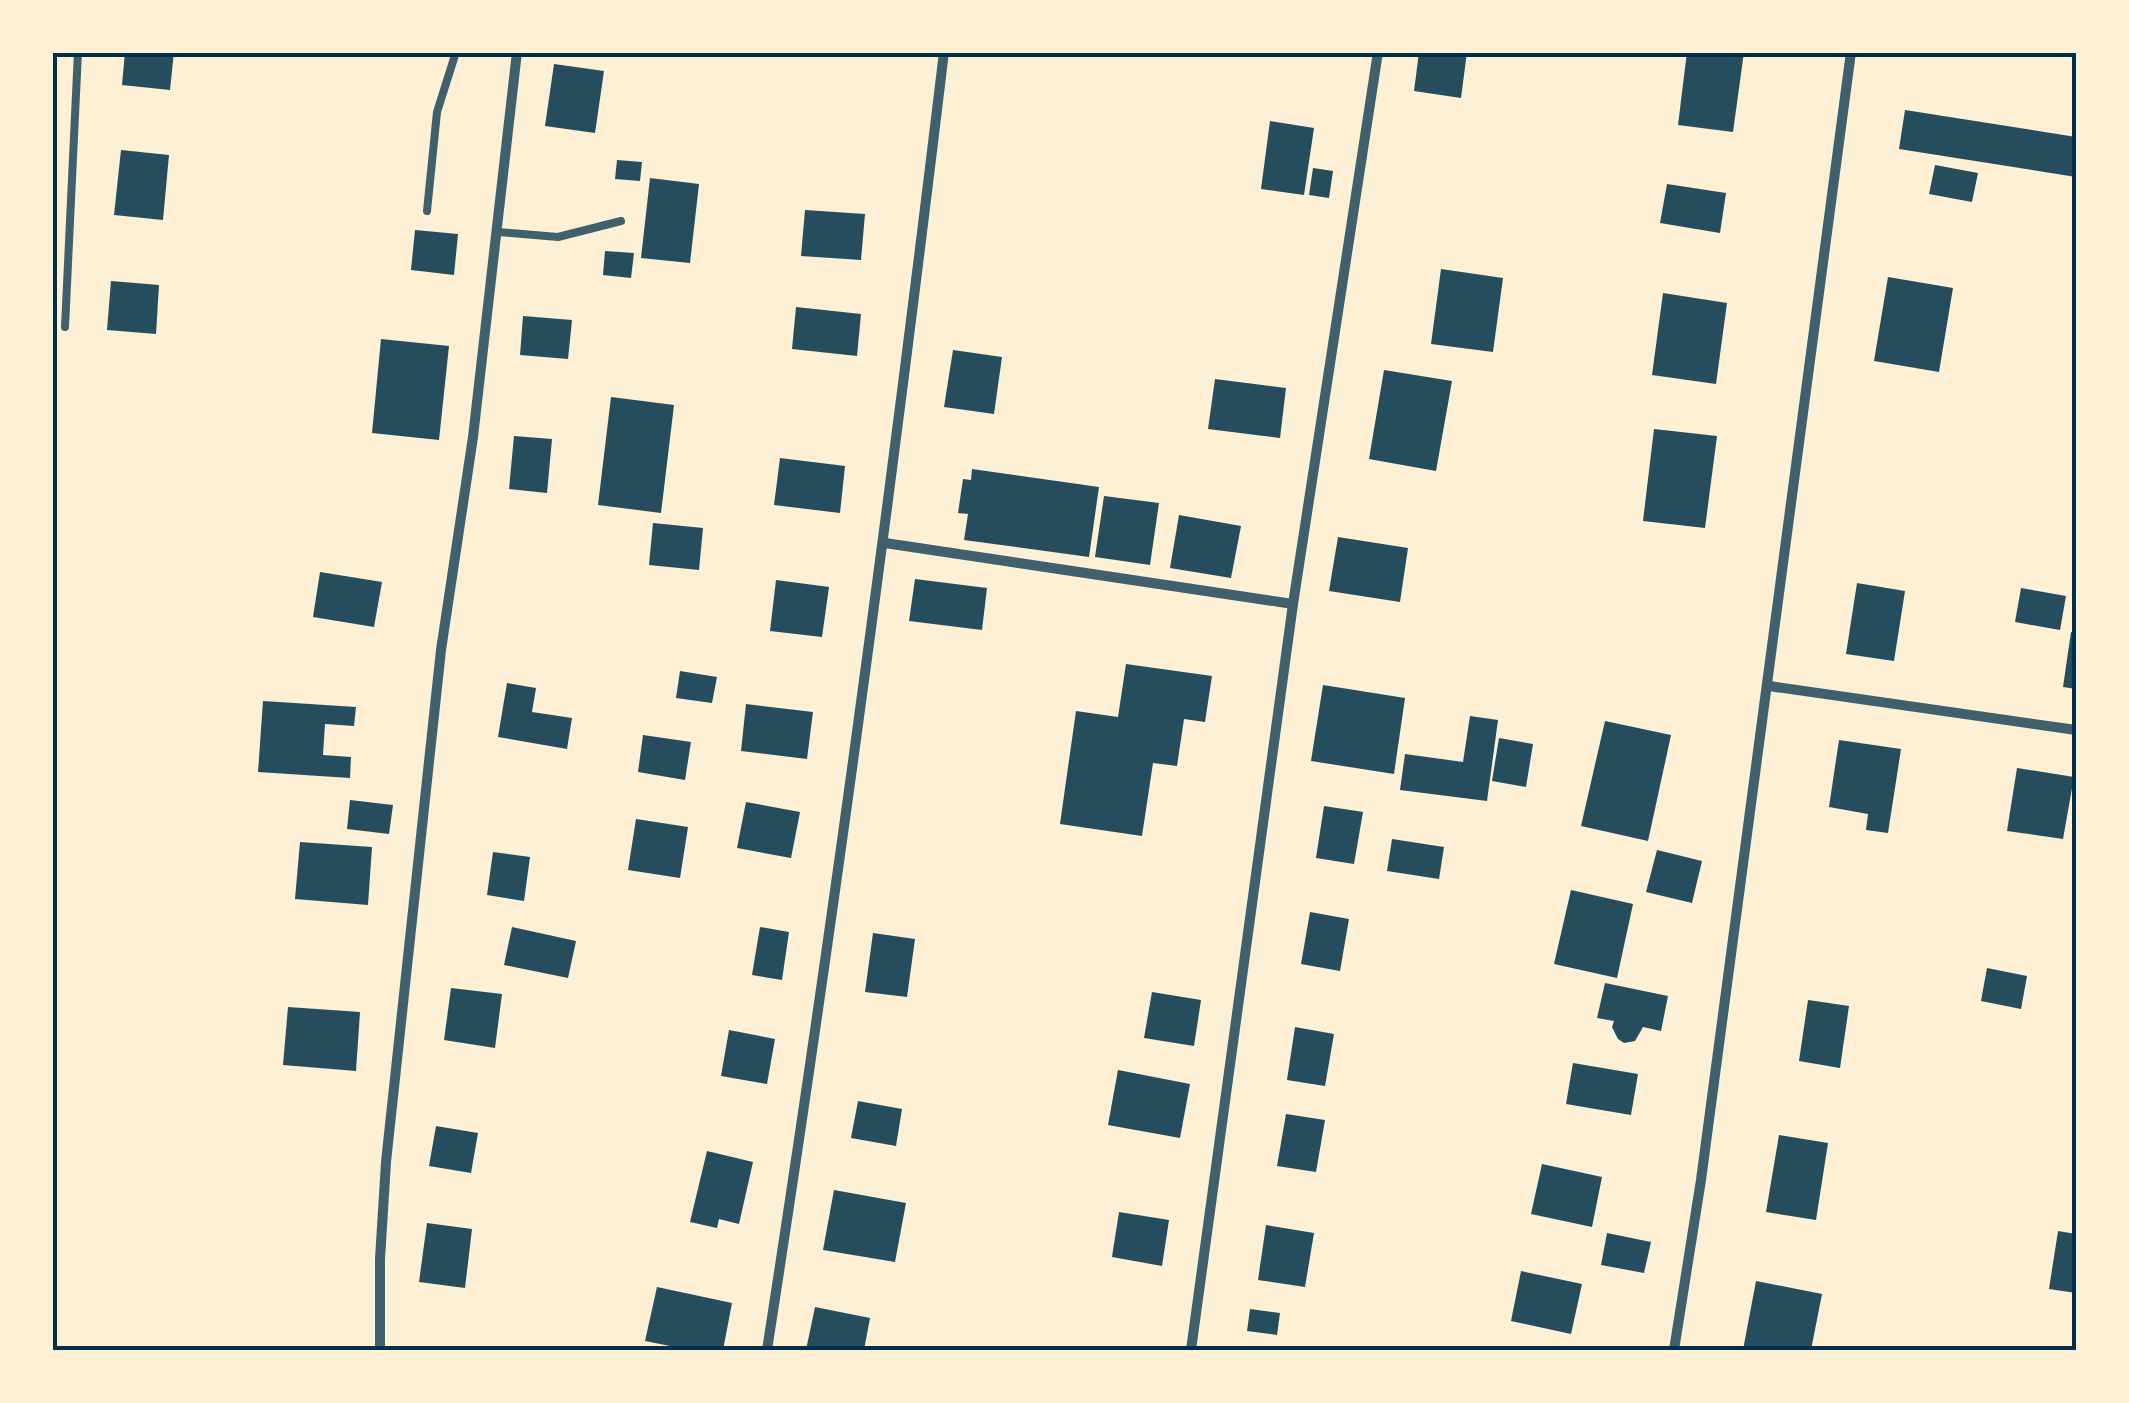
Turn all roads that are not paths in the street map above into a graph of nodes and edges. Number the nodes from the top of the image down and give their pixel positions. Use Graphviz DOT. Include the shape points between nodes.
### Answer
graph roads {
  1 [pos="78,52"];
  2 [pos="456,52"];
  3 [pos="518,52"];
  4 [pos="944,52"];
  5 [pos="1378,52"];
  6 [pos="1851,52"];
  7 [pos="426,211"];
  8 [pos="620,220"];
  9 [pos="498,232"];
  10 [pos="65,327"];
  11 [pos="885,543"];
  12 [pos="1293,604"];
  13 [pos="1768,686"];
  14 [pos="2076,730"];
  15 [pos="380,1350"];
  16 [pos="767,1350"];
  17 [pos="1191,1350"];
  18 [pos="1674,1350"];
  1 -- 10 [label="lane"];
  2 -- 7 [label="lane" via="437,112"];
  3 -- 9 [label="street"];
  4 -- 11 [label="street"];
  5 -- 12 [label="street"];
  6 -- 13 [label="street"];
  8 -- 9 [label="lane" via="558,238"];
  9 -- 15 [label="street" via="441,650 386,1162"];
  11 -- 12 [label="street"];
  11 -- 16 [label="street"];
  12 -- 17 [label="street"];
  13 -- 14 [label="street"];
  13 -- 18 [label="street"];
}
